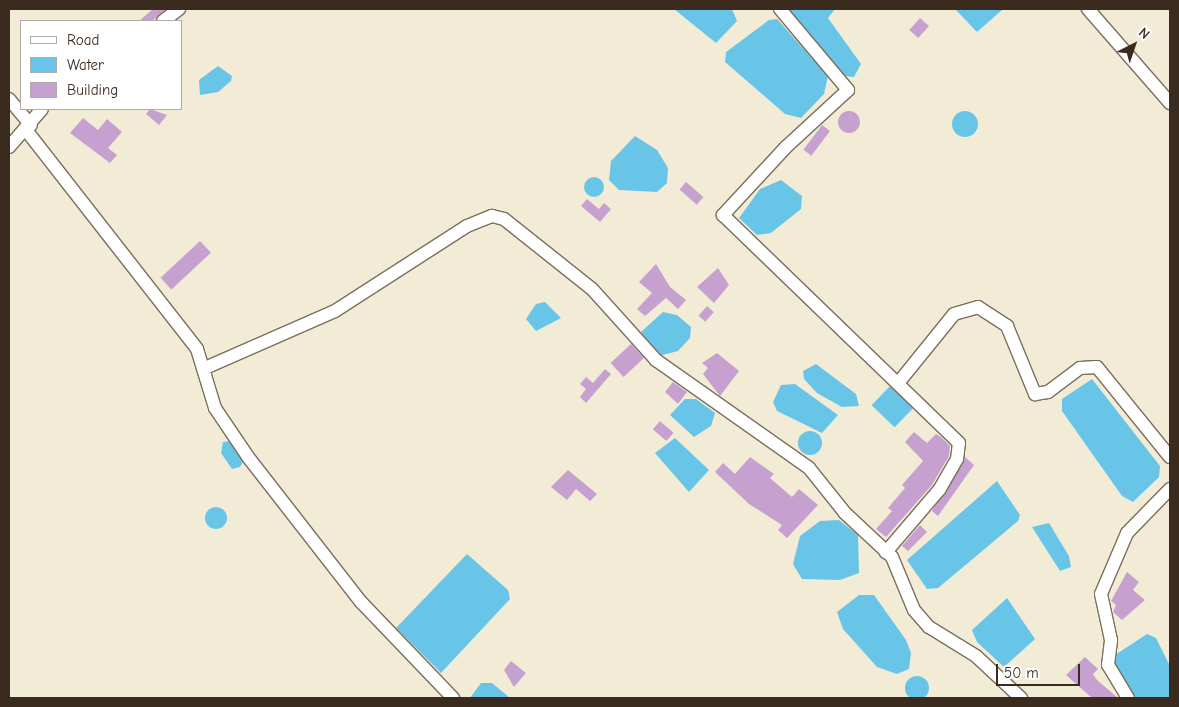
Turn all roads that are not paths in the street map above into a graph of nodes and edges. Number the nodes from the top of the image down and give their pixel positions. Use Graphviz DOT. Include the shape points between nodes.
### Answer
graph roads {
  1 [pos="179,9"];
  2 [pos="780,9"];
  3 [pos="1088,9"];
  4 [pos="164,20"];
  5 [pos="9,99"];
  6 [pos="1170,103"];
  7 [pos="41,110"];
  8 [pos="28,128"];
  9 [pos="9,147"];
  10 [pos="205,368"];
  11 [pos="899,382"];
  12 [pos="1170,457"];
  13 [pos="1170,489"];
  14 [pos="886,552"];
  15 [pos="453,698"];
  16 [pos="1020,698"];
  17 [pos="1128,698"];
  1 -- 4 [label="street"];
  2 -- 11 [label="street" via="848,90 786,147 723,215"];
  3 -- 6 [label="street"];
  5 -- 8 [label="street"];
  7 -- 8 [label="street"];
  8 -- 9 [label="street"];
  8 -- 10 [label="street" via="121,257 179,323"];
  10 -- 14 [label="street" via="335,311 467,226 492,216 532,238 592,289 656,360 809,468 845,513"];
  10 -- 15 [label="street" via="215,408 248,457 361,602"];
  11 -- 12 [label="street" via="954,314 978,306 1007,326 1035,394 1048,392 1080,368 1097,367"];
  11 -- 14 [label="street" via="953,435 960,448 939,490"];
  13 -- 17 [label="street" via="1120,544 1101,594 1110,640 1108,665"];
  14 -- 16 [label="street" via="901,572 914,610 929,627 976,656"];
}
